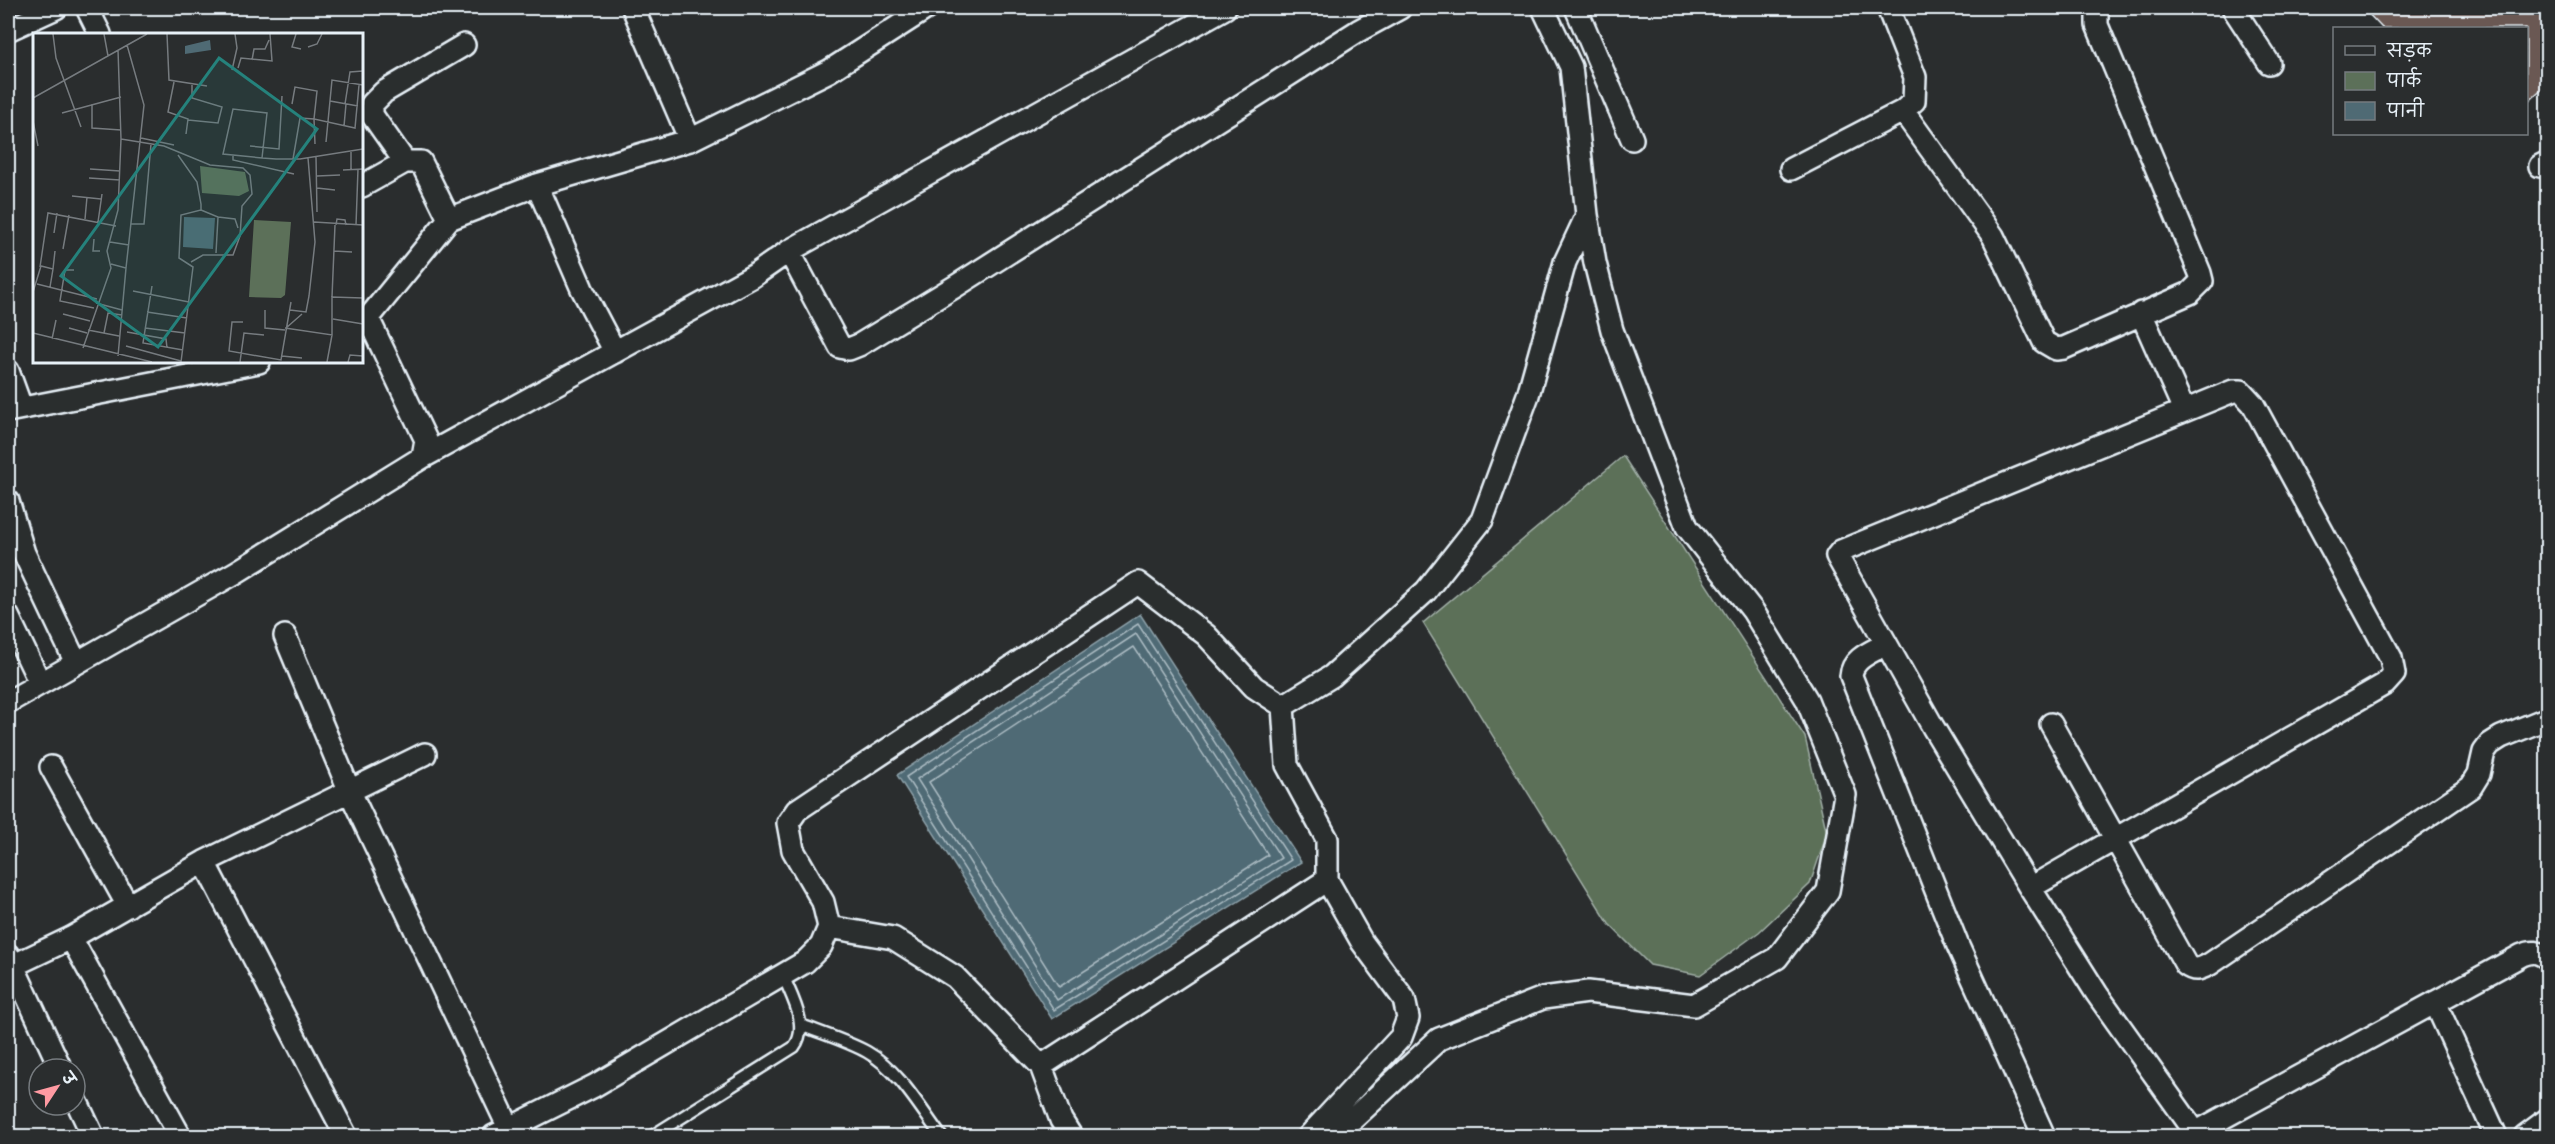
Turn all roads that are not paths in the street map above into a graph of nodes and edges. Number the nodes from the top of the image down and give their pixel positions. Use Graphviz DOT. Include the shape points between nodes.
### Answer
graph roads {
  1 [pos="56,8"];
  2 [pos="87,8"];
  3 [pos="633,8"];
  4 [pos="927,8"];
  5 [pos="1226,8"];
  6 [pos="1400,8"];
  7 [pos="1543,8"];
  8 [pos="1576,8"];
  9 [pos="1888,8"];
  10 [pos="2097,8"];
  11 [pos="2233,8"];
  12 [pos="8,30"];
  13 [pos="100,33"];
  14 [pos="464,45"];
  15 [pos="2269,63"];
  16 [pos="1903,111"];
  17 [pos="367,118"];
  18 [pos="1632,139"];
  19 [pos="690,140"];
  20 [pos="405,162"];
  21 [pos="1791,169"];
  22 [pos="363,185"];
  23 [pos="537,185"];
  24 [pos="1587,215"];
  25 [pos="449,219"];
  26 [pos="789,251"];
  27 [pos="2141,313"];
  28 [pos="365,322"];
  29 [pos="615,352"];
  30 [pos="254,363"];
  31 [pos="8,371"];
  32 [pos="14,409"];
  33 [pos="2184,410"];
  34 [pos="423,457"];
  35 [pos="8,501"];
  36 [pos="8,616"];
  37 [pos="285,636"];
  38 [pos="1886,644"];
  39 [pos="76,663"];
  40 [pos="40,683"];
  41 [pos="8,702"];
  42 [pos="1283,706"];
  43 [pos="2547,718"];
  44 [pos="2051,724"];
  45 [pos="425,754"];
  46 [pos="51,767"];
  47 [pos="350,792"];
  48 [pos="2116,838"];
  49 [pos="204,862"];
  50 [pos="1327,880"];
  51 [pos="2030,888"];
  52 [pos="128,906"];
  53 [pos="830,927"];
  54 [pos="70,938"];
  55 [pos="2547,959"];
  56 [pos="9,963"];
  57 [pos="783,975"];
  58 [pos="2435,1002"];
  59 [pos="801,1025"];
  60 [pos="55,1057"];
  61 [pos="1041,1066"];
  62 [pos="84,1117"];
  63 [pos="2547,1119"];
  64 [pos="501,1132"];
  65 [pos="2196,1135"];
  66 [pos="93,1137"];
  67 [pos="180,1137"];
  68 [pos="346,1137"];
  69 [pos="652,1137"];
  70 [pos="941,1137"];
  71 [pos="1071,1137"];
  72 [pos="1309,1137"];
  73 [pos="1329,1137"];
  74 [pos="2044,1137"];
  75 [pos="2496,1137"];
  76 [pos="2525,1137"];
  1 -- 12 [label="street"];
  2 -- 13 [label="street"];
  3 -- 19 [label="street"];
  4 -- 19 [label="street" via="829,71"];
  5 -- 26 [label="street"];
  6 -- 26 [label="street" via="849,349 840,347"];
  7 -- 24 [label="street" via="1571,67"];
  8 -- 18 [label="street"];
  9 -- 16 [label="street" via="1915,77 1914,102"];
  10 -- 27 [label="street" via="2097,25 2202,281 2190,293"];
  11 -- 15 [label="street"];
  14 -- 17 [label="street" via="374,100"];
  16 -- 21 [label="street"];
  16 -- 27 [label="street" via="1993,236 2044,342 2056,349 2064,348"];
  17 -- 20 [label="street"];
  19 -- 23 [label="street"];
  20 -- 22 [label="street"];
  20 -- 25 [label="street" via="421,162"];
  23 -- 25 [label="street"];
  23 -- 29 [label="street" via="582,289"];
  24 -- 42 [label="street" via="1565,262 1528,395 1482,520 1426,591 1332,676"];
  24 -- 73 [label="street" via="1612,330 1687,527 1753,611 1807,700 1845,795 1828,891 1777,958 1694,1005 1588,992 1543,998 1439,1040"];
  25 -- 28 [label="street"];
  26 -- 29 [label="street" via="753,276"];
  27 -- 33 [label="street"];
  28 -- 34 [label="street" via="426,440"];
  29 -- 34 [label="street"];
  30 -- 32 [label="street"];
  31 -- 32 [label="street"];
  33 -- 38 [label="street" via="1840,551 1839,562"];
  33 -- 48 [label="street" via="2233,391 2248,397 2391,658 2394,674 2385,684"];
  34 -- 39 [label="street" via="235,573"];
  35 -- 39 [label="street" via="24,553"];
  36 -- 40 [label="street"];
  37 -- 47 [label="street"];
  38 -- 51 [label="street"];
  38 -- 74 [label="street" via="1859,659 1851,676 1958,946"];
  39 -- 40 [label="street"];
  40 -- 41 [label="street"];
  42 -- 50 [label="street" via="1287,765 1327,839"];
  42 -- 53 [label="street" via="1254,687 1206,636 1138,583 797,810 788,823 793,850 823,902"];
  43 -- 48 [label="street" via="2490,744 2471,787 2199,969 2192,970 2186,965"];
  44 -- 48 [label="street"];
  45 -- 47 [label="street"];
  46 -- 52 [label="street"];
  47 -- 49 [label="street"];
  47 -- 64 [label="street"];
  48 -- 51 [label="street"];
  49 -- 52 [label="street"];
  49 -- 68 [label="street"];
  50 -- 61 [label="street"];
  50 -- 72 [label="street" via="1362,942 1404,999 1408,1018 1401,1037"];
  51 -- 65 [label="street" via="2097,994"];
  52 -- 54 [label="street"];
  53 -- 57 [label="street" via="822,946"];
  53 -- 61 [label="street" via="893,938 955,977"];
  54 -- 56 [label="street"];
  54 -- 67 [label="street"];
  55 -- 58 [label="street" via="2541,953 2530,952"];
  56 -- 60 [label="street"];
  57 -- 59 [label="lane"];
  57 -- 64 [label="street" via="594,1086"];
  58 -- 65 [label="street"];
  58 -- 75 [label="street"];
  59 -- 69 [label="lane" via="800,1039 794,1047"];
  59 -- 70 [label="lane" via="880,1060"];
  61 -- 71 [label="street"];
  62 -- 66 [label="street"];
  63 -- 76 [label="street"];
}
